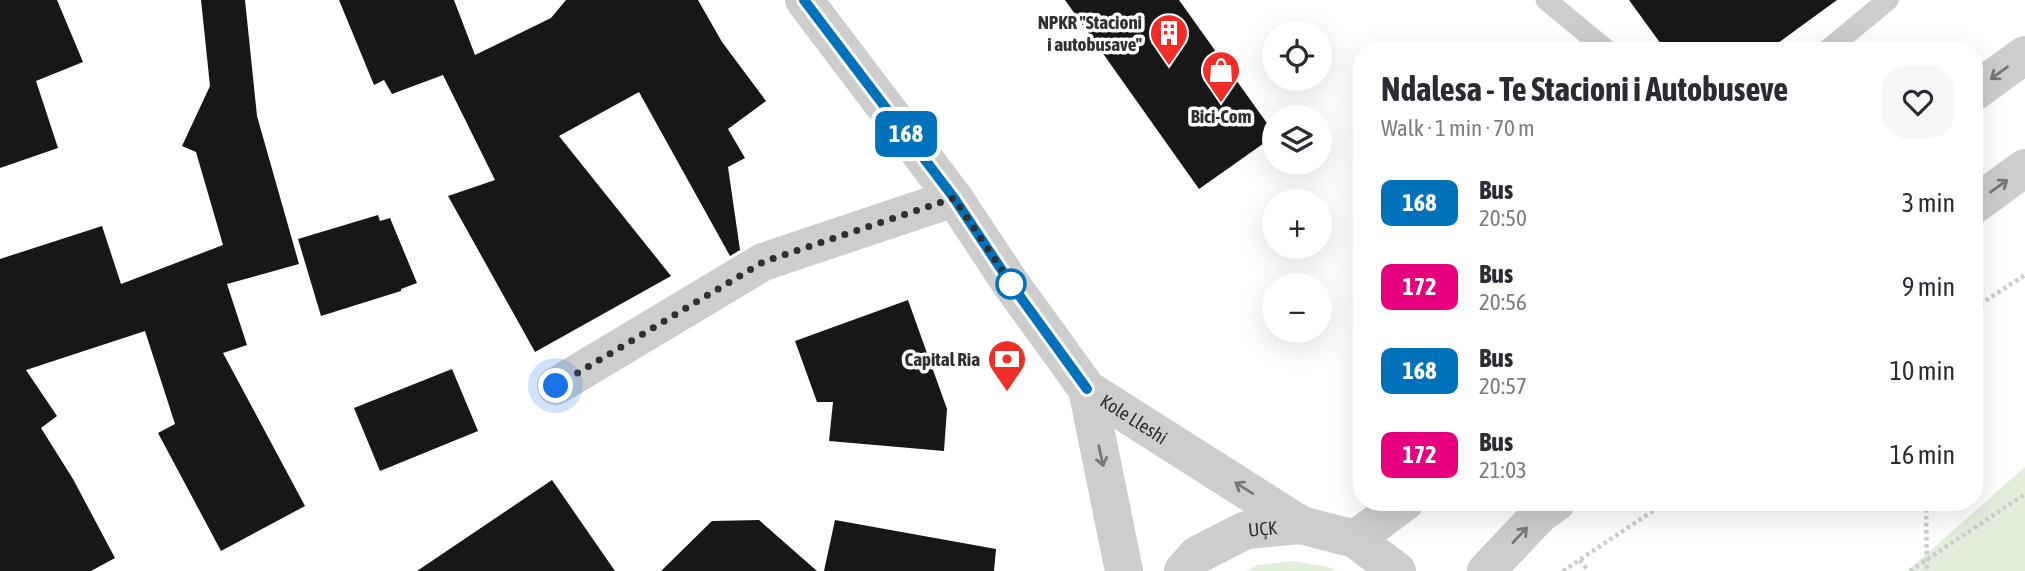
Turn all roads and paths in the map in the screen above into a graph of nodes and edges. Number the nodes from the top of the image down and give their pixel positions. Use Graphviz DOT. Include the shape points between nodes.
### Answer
graph roads {
  1 [pos="804,0"];
  2 [pos="1546,0"];
  3 [pos="1888,0"];
  4 [pos="1597,42"];
  5 [pos="1837,42"];
  6 [pos="2025,55"];
  7 [pos="1983,85"];
  8 [pos="2025,168"];
  9 [pos="954,198"];
  10 [pos="1983,198"];
  11 [pos="2025,275"];
  12 [pos="1983,302"];
  13 [pos="556,386"];
  14 [pos="1087,389"];
  15 [pos="2025,494"];
  16 [pos="1393,511"];
  17 [pos="1544,511"];
  18 [pos="1653,511"];
  19 [pos="1926,511"];
  20 [pos="1301,525"];
  21 [pos="1354,539"];
  22 [pos="1580,560"];
  23 [pos="1926,560"];
  24 [pos="1124,571"];
  25 [pos="1183,571"];
  26 [pos="1397,571"];
  27 [pos="1486,571"];
  28 [pos="1563,571"];
  29 [pos="1588,571"];
  30 [pos="1910,571"];
  31 [pos="1927,571"];
  1 -- 9 [label="street"];
  2 -- 4 [label="lane"];
  3 -- 5 [label="lane"];
  6 -- 7 [label="street, one-way"];
  10 -- 8 [label="street, one-way"];
  9 -- 13 [label="street" via="763,262"];
  9 -- 14 [label="street"];
  11 -- 12 [label="path"];
  20 -- 14 [label="street, Kole Lleshi, one-way"];
  14 -- 24 [label="street, Kole Lleshi, one-way"];
  15 -- 23 [label="path"];
  16 -- 21 [label="street"];
  27 -- 17 [label="street, one-way"];
  18 -- 22 [label="path"];
  19 -- 23 [label="path"];
  20 -- 21 [label="street, UÇK"];
  20 -- 25 [label="street, UÇK" via="1246,530 1197,555"];
  21 -- 26 [label="street, UÇK"];
  22 -- 28 [label="path"];
  22 -- 29 [label="path"];
  23 -- 30 [label="path"];
  23 -- 31 [label="path"];
}
